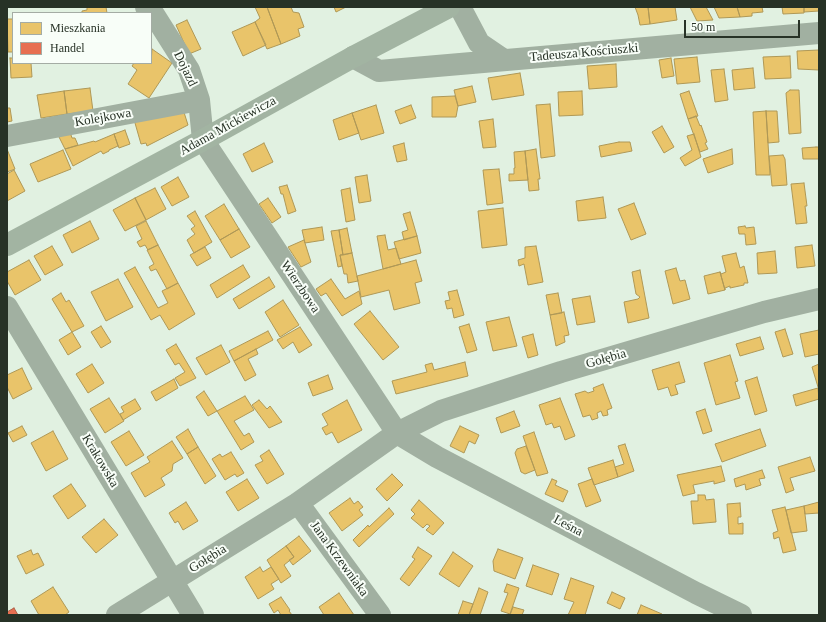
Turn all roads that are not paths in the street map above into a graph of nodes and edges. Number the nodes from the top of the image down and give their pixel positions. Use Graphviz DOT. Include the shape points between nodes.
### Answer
graph roads {
  1 [pos="449,7"];
  2 [pos="460,7"];
  3 [pos="152,12"];
  4 [pos="819,33"];
  5 [pos="353,57"];
  6 [pos="504,60"];
  7 [pos="199,100"];
  8 [pos="7,136"];
  9 [pos="203,140"];
  10 [pos="7,245"];
  11 [pos="819,299"];
  12 [pos="7,307"];
  13 [pos="397,433"];
  14 [pos="298,503"];
  15 [pos="172,582"];
  16 [pos="117,615"];
  17 [pos="193,615"];
  18 [pos="380,615"];
  19 [pos="740,615"];
  1 -- 5 [label="main road, Adama Mickiewicza"];
  2 -- 6 [label="street" via="479,43"];
  3 -- 7 [label="street, Dojazd" via="189,70"];
  4 -- 6 [label="street, Tadeusza Kościuszki"];
  5 -- 6 [label="street, Tadeusza Kościuszki" via="379,71"];
  5 -- 9 [label="main road, Adama Mickiewicza"];
  7 -- 8 [label="street, Kolejkowa"];
  7 -- 9 [label="street, Dojazd"];
  9 -- 10 [label="main road, Adama Mickiewicza"];
  9 -- 13 [label="street, Wierzbowa"];
  11 -- 13 [label="street, Gołębia" via="764,312 561,372 441,411"];
  12 -- 15 [label="street, Krakowska"];
  13 -- 14 [label="street, Gołębia"];
  13 -- 19 [label="street, Leśna" via="432,454"];
  14 -- 15 [label="street, Gołębia"];
  14 -- 18 [label="street, Jana Krzewniaka"];
  15 -- 16 [label="street, Gołębia"];
  15 -- 17 [label="street, Krakowska"];
}
